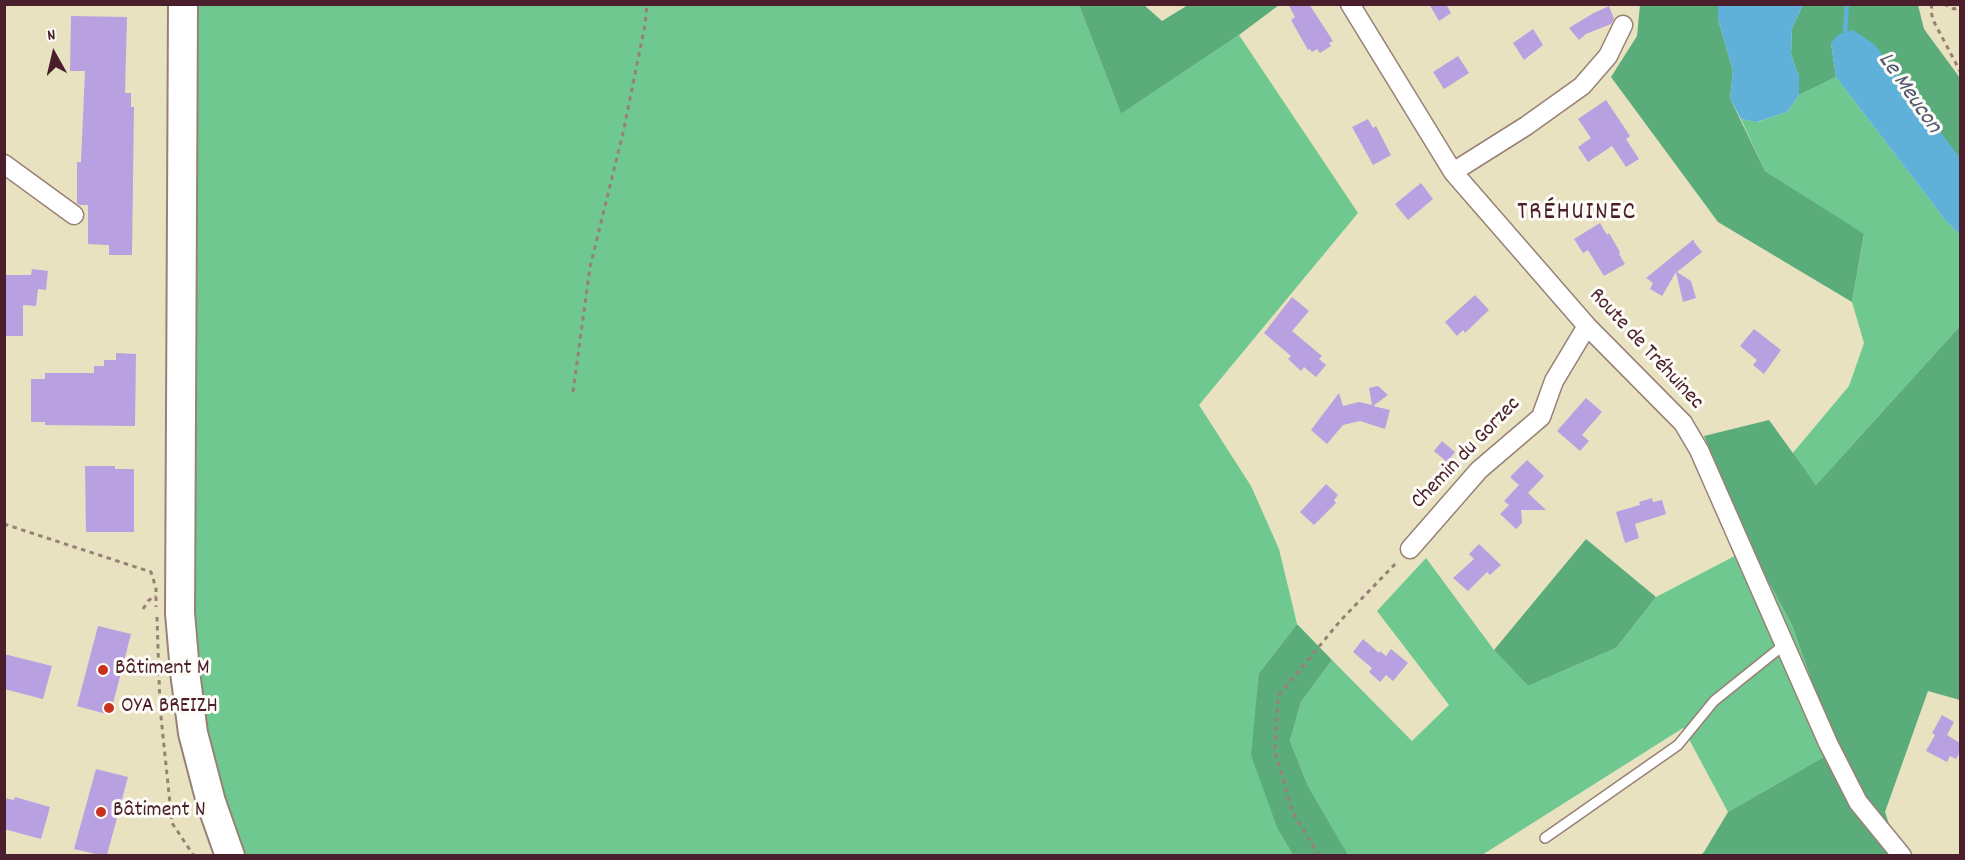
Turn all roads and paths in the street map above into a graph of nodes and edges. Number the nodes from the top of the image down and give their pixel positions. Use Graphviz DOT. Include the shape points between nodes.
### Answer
graph roads {
  1 [pos="183,4"];
  2 [pos="647,4"];
  3 [pos="1350,4"];
  4 [pos="1932,4"];
  5 [pos="1944,4"];
  6 [pos="1960,8"];
  7 [pos="1623,25"];
  8 [pos="1960,71"];
  9 [pos="4,164"];
  10 [pos="1453,172"];
  11 [pos="74,215"];
  12 [pos="1587,326"];
  13 [pos="573,392"];
  14 [pos="4,524"];
  15 [pos="1410,549"];
  16 [pos="156,597"];
  17 [pos="143,609"];
  18 [pos="1785,644"];
  19 [pos="1545,838"];
  20 [pos="194,855"];
  21 [pos="230,855"];
  22 [pos="1319,855"];
  23 [pos="1902,855"];
  1 -- 21 [label="main road" via="180,613 193,733"];
  2 -- 13 [label="path" via="623,133 590,267"];
  3 -- 10 [label="street, Route de Tréhuinec"];
  4 -- 8 [label="path" via="1934,20"];
  5 -- 6 [label="path"];
  7 -- 10 [label="street" via="1608,56 1582,86"];
  9 -- 11 [label="street"];
  10 -- 12 [label="street, Route de Tréhuinec"];
  12 -- 15 [label="street, Chemin du Gorzec" via="1554,381 1541,417 1479,470"];
  12 -- 18 [label="street, Route de Tréhuinec" via="1683,423 1699,450"];
  14 -- 16 [label="path" via="151,572"];
  15 -- 22 [label="path" via="1341,620 1278,696 1275,750 1292,811"];
  16 -- 17 [label="path"];
  16 -- 20 [label="path" via="160,707 172,823"];
  18 -- 19 [label="lane" via="1714,701 1678,745"];
  18 -- 23 [label="street, Route de Tréhuinec" via="1858,802"];
}
